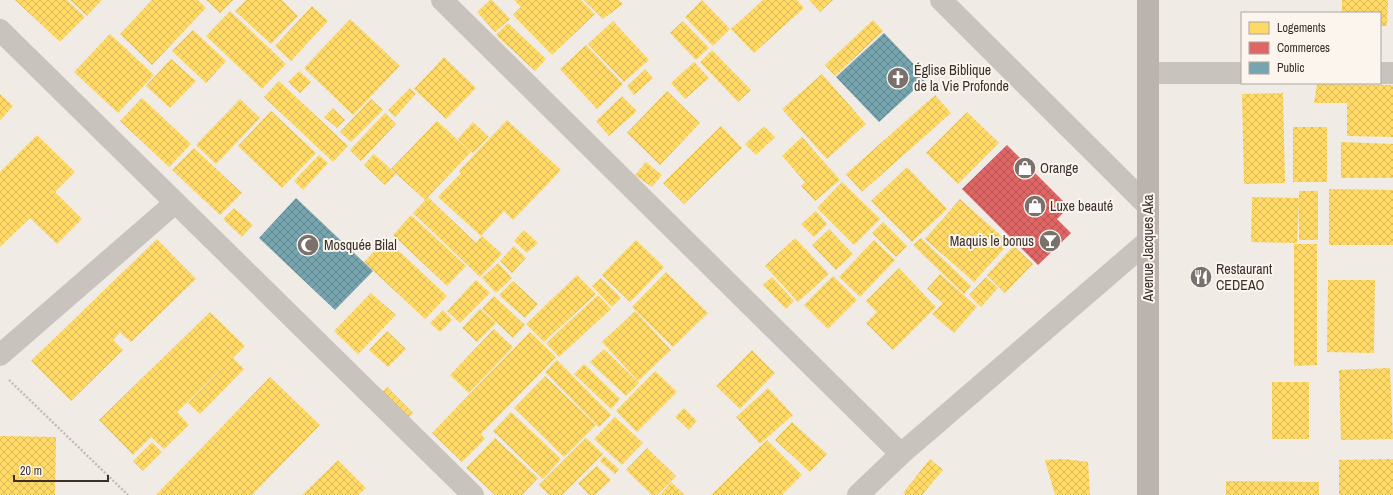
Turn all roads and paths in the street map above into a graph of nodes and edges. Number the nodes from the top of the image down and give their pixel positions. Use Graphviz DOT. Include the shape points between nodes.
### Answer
graph roads {
  1 [pos="442,0"];
  2 [pos="941,0"];
  3 [pos="1148,0"];
  4 [pos="0,30"];
  5 [pos="1148,73"];
  6 [pos="1241,73"];
  7 [pos="1381,73"];
  8 [pos="1393,73"];
  9 [pos="175,203"];
  10 [pos="1148,206"];
  11 [pos="1148,241"];
  12 [pos="0,355"];
  13 [pos="6,376"];
  14 [pos="901,454"];
  15 [pos="128,495"];
  16 [pos="473,495"];
  17 [pos="858,495"];
  18 [pos="1148,495"];
  1 -- 14 [label="street"];
  2 -- 10 [label="street"];
  3 -- 5 [label="street, Avenue Jacques Aka"];
  4 -- 9 [label="street"];
  5 -- 6 [label="street"];
  5 -- 10 [label="street, Avenue Jacques Aka"];
  7 -- 8 [label="street"];
  9 -- 12 [label="street"];
  9 -- 16 [label="street"];
  10 -- 11 [label="street, Avenue Jacques Aka"];
  11 -- 14 [label="street"];
  11 -- 18 [label="street, Avenue Jacques Aka"];
  13 -- 15 [label="path"];
  14 -- 17 [label="street"];
}
